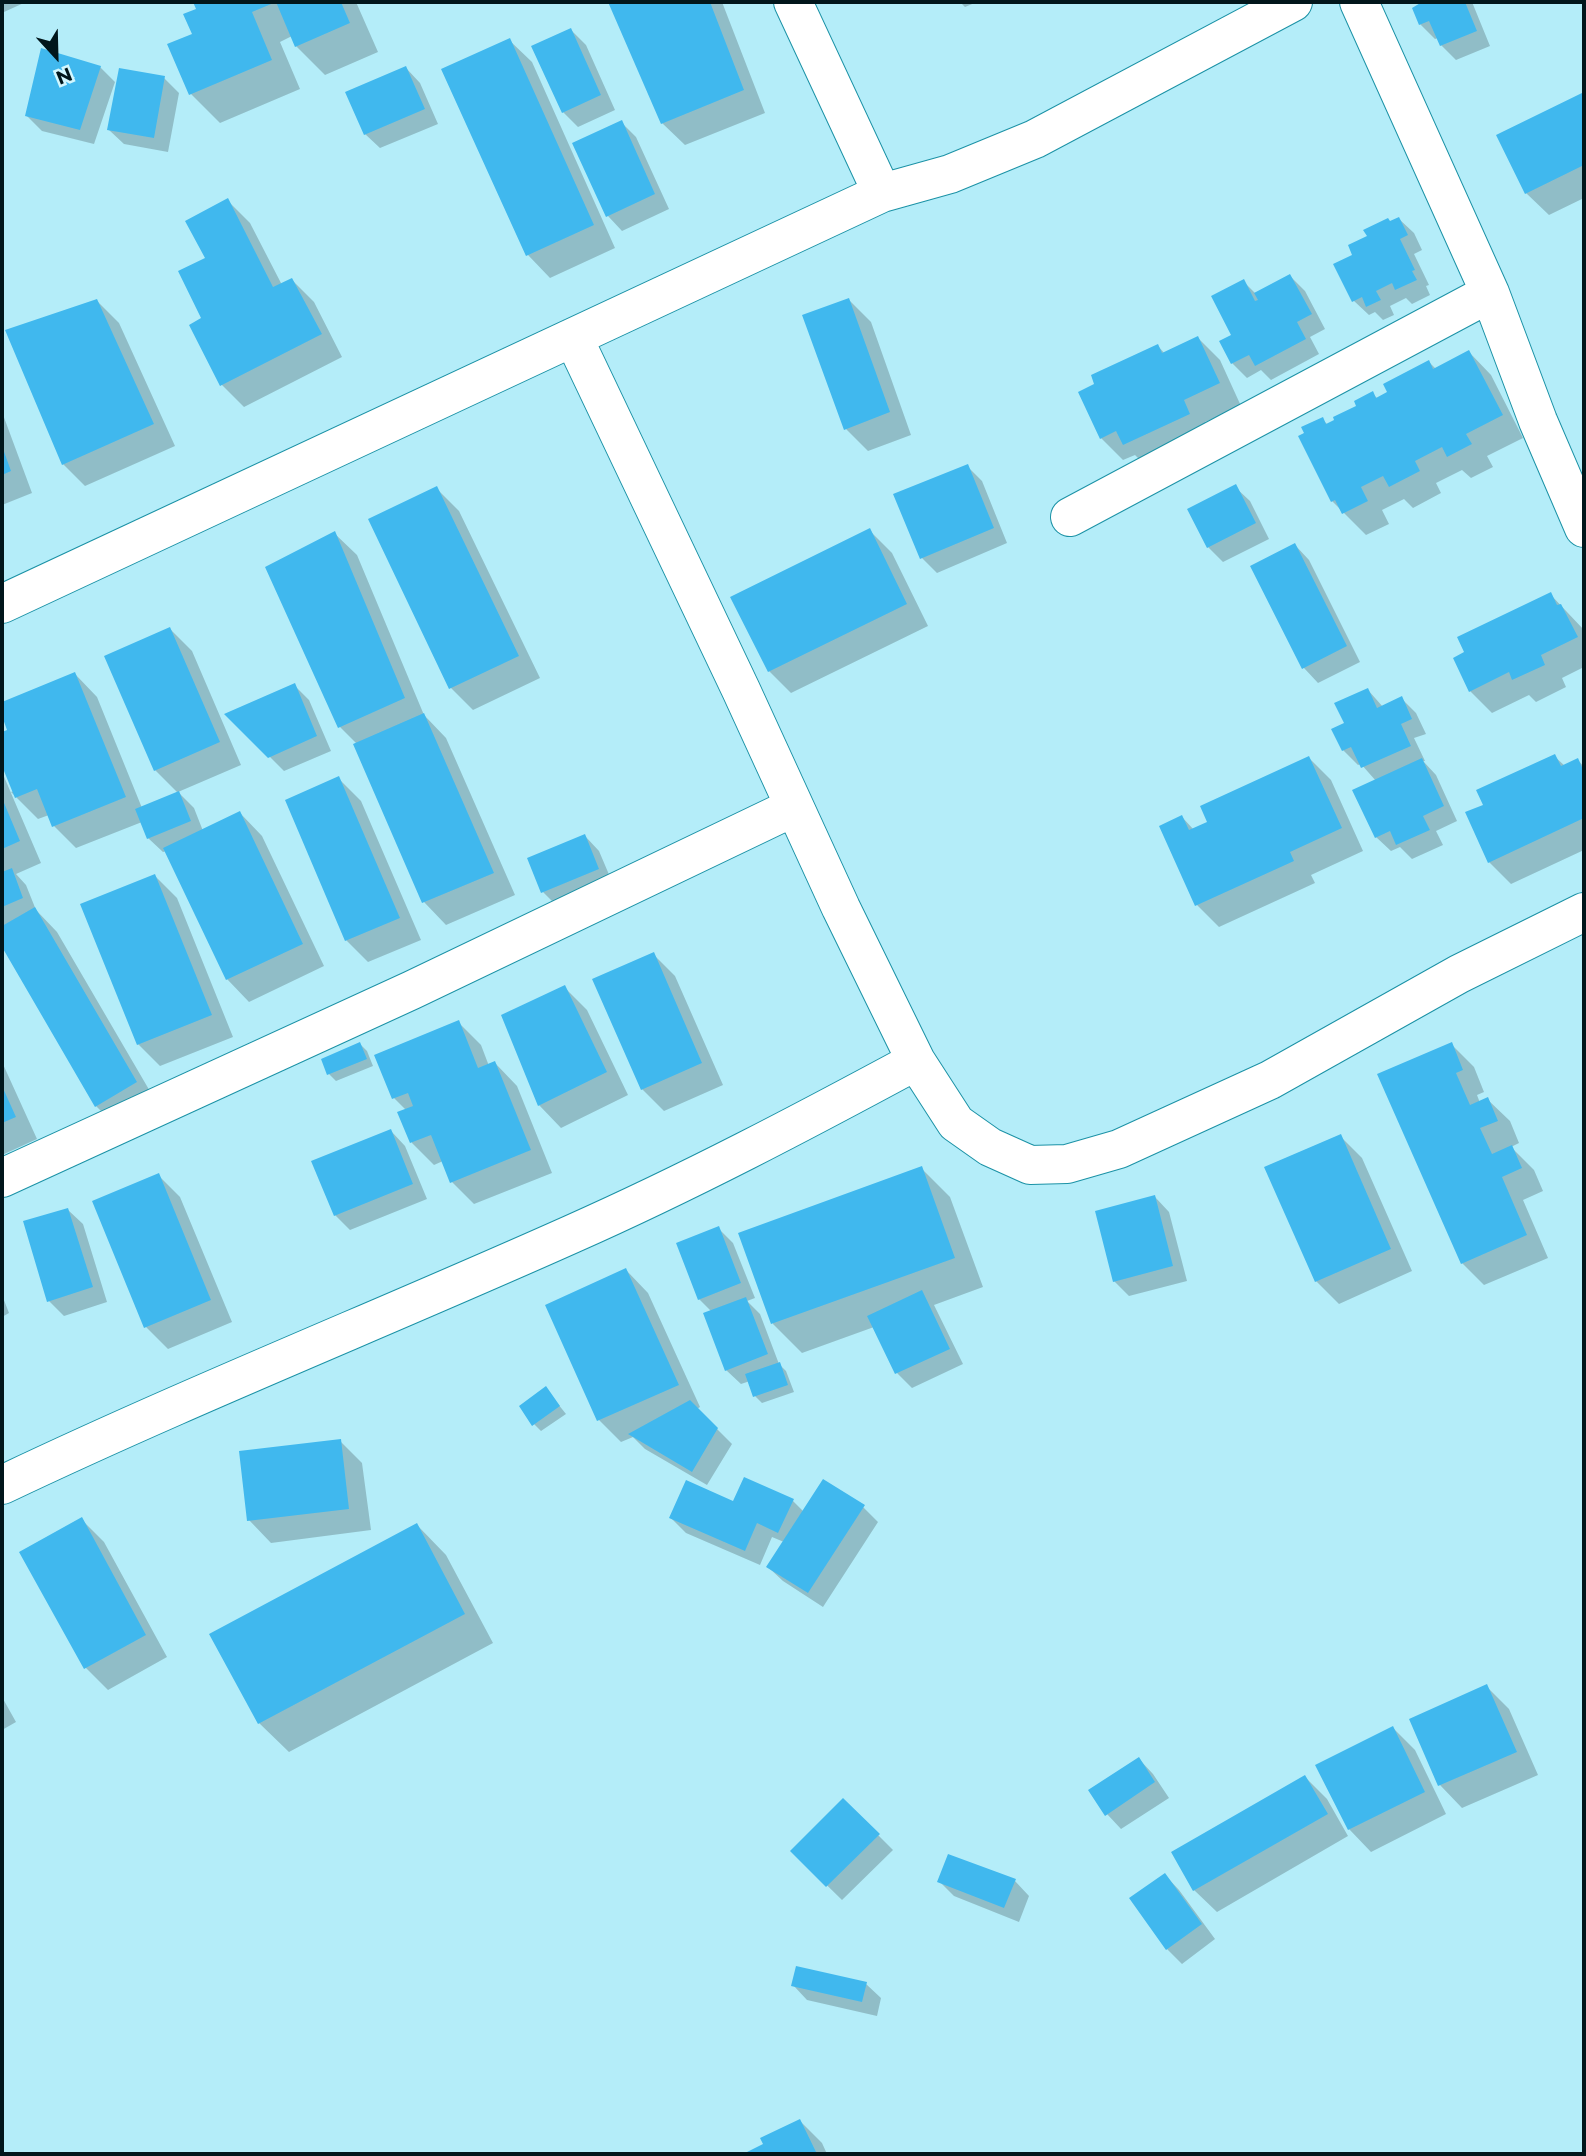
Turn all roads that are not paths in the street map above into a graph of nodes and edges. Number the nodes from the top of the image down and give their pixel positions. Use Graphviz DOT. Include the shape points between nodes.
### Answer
graph roads {
  1 [pos="793,2"];
  2 [pos="1293,2"];
  3 [pos="1360,2"];
  4 [pos="882,193"];
  5 [pos="1490,293"];
  6 [pos="574,338"];
  7 [pos="1070,517"];
  8 [pos="1584,528"];
  9 [pos="2,604"];
  10 [pos="794,807"];
  11 [pos="1584,912"];
  12 [pos="916,1061"];
  13 [pos="2,1178"];
  14 [pos="2,1485"];
  1 -- 4 [label="street"];
  2 -- 4 [label="street" via="1035,139 950,174"];
  3 -- 5 [label="street"];
  4 -- 6 [label="street"];
  5 -- 7 [label="street"];
  5 -- 8 [label="street"];
  6 -- 9 [label="street"];
  6 -- 10 [label="street"];
  10 -- 12 [label="street"];
  10 -- 13 [label="street" via="400,996"];
  11 -- 12 [label="street" via="1460,974 1270,1080 1119,1149 1067,1164 1030,1165 990,1147 956,1123"];
  12 -- 14 [label="street" via="758,1145 585,1228"];
}
